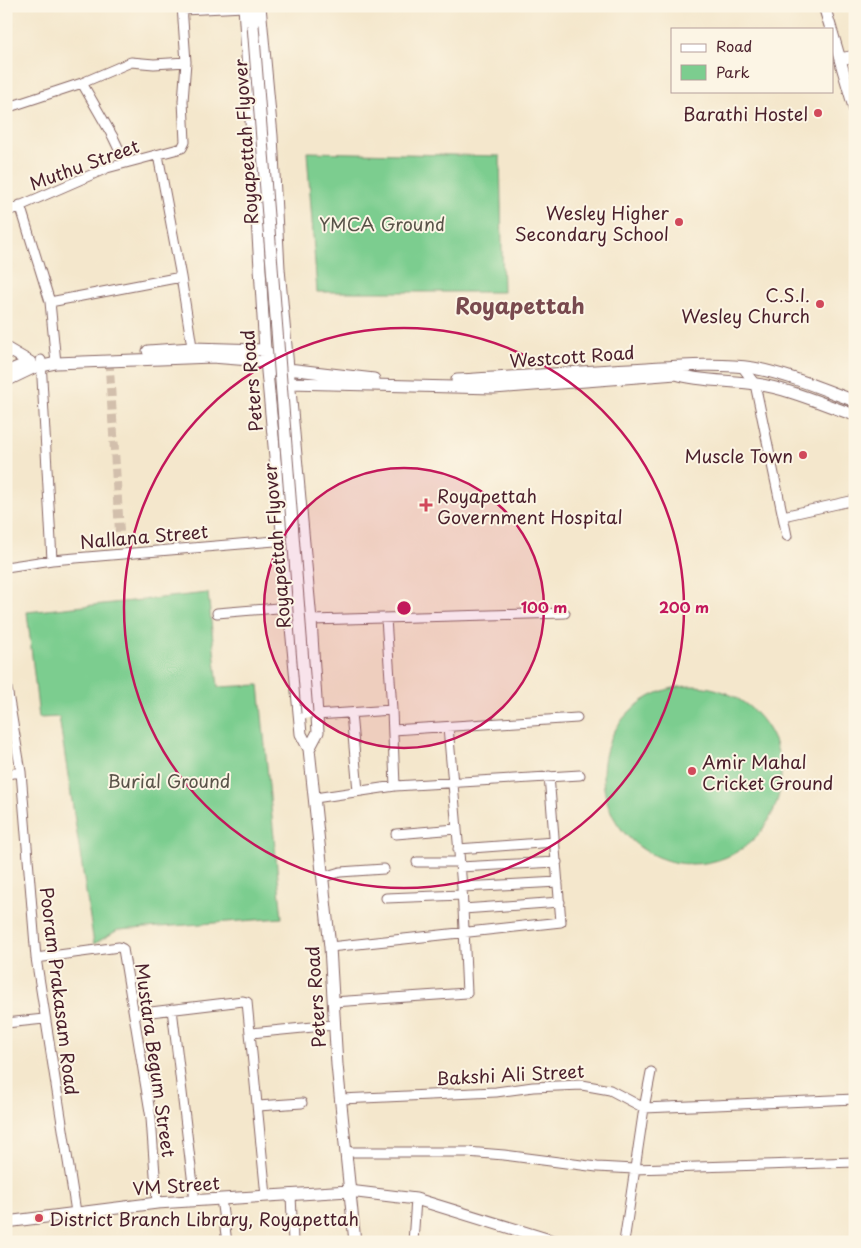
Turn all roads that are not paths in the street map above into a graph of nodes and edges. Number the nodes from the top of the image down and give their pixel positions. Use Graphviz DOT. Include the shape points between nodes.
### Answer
graph roads {
  1 [pos="824,6"];
  2 [pos="251,7"];
  3 [pos="183,8"];
  4 [pos="831,28"];
  5 [pos="834,38"];
  6 [pos="855,56"];
  7 [pos="840,60"];
  8 [pos="186,62"];
  9 [pos="82,82"];
  10 [pos="6,108"];
  11 [pos="855,111"];
  12 [pos="158,155"];
  13 [pos="125,162"];
  14 [pos="20,205"];
  15 [pos="6,212"];
  16 [pos="182,277"];
  17 [pos="50,302"];
  18 [pos="6,348"];
  19 [pos="265,350"];
  20 [pos="193,354"];
  21 [pos="55,360"];
  22 [pos="266,363"];
  23 [pos="36,364"];
  24 [pos="743,368"];
  25 [pos="288,369"];
  26 [pos="6,372"];
  27 [pos="6,381"];
  28 [pos="290,383"];
  29 [pos="755,384"];
  30 [pos="855,401"];
  31 [pos="855,415"];
  32 [pos="855,500"];
  33 [pos="783,516"];
  34 [pos="787,536"];
  35 [pos="284,540"];
  36 [pos="304,540"];
  37 [pos="52,560"];
  38 [pos="6,567"];
  39 [pos="290,607"];
  40 [pos="217,613"];
  41 [pos="565,613"];
  42 [pos="386,618"];
  43 [pos="311,620"];
  44 [pos="6,682"];
  45 [pos="392,710"];
  46 [pos="351,712"];
  47 [pos="312,714"];
  48 [pos="578,718"];
  49 [pos="448,727"];
  50 [pos="393,730"];
  51 [pos="309,750"];
  52 [pos="20,772"];
  53 [pos="6,774"];
  54 [pos="580,775"];
  55 [pos="549,776"];
  56 [pos="452,782"];
  57 [pos="395,786"];
  58 [pos="358,791"];
  59 [pos="315,798"];
  60 [pos="456,829"];
  61 [pos="396,834"];
  62 [pos="555,842"];
  63 [pos="458,849"];
  64 [pos="417,862"];
  65 [pos="557,862"];
  66 [pos="459,865"];
  67 [pos="384,870"];
  68 [pos="323,877"];
  69 [pos="558,882"];
  70 [pos="462,891"];
  71 [pos="386,898"];
  72 [pos="560,902"];
  73 [pos="463,909"];
  74 [pos="463,933"];
  75 [pos="330,947"];
  76 [pos="36,958"];
  77 [pos="333,1002"];
  78 [pos="172,1009"];
  79 [pos="134,1014"];
  80 [pos="44,1018"];
  81 [pos="6,1023"];
  82 [pos="334,1025"];
  83 [pos="251,1033"];
  84 [pos="651,1072"];
  85 [pos="341,1099"];
  86 [pos="855,1099"];
  87 [pos="302,1103"];
  88 [pos="258,1106"];
  89 [pos="644,1108"];
  90 [pos="346,1152"];
  91 [pos="855,1162"];
  92 [pos="634,1169"];
  93 [pos="349,1191"];
  94 [pos="291,1194"];
  95 [pos="266,1196"];
  96 [pos="221,1199"];
  97 [pos="416,1199"];
  98 [pos="196,1201"];
  99 [pos="157,1203"];
  100 [pos="76,1212"];
  101 [pos="6,1222"];
  102 [pos="556,1241"];
  103 [pos="226,1242"];
  104 [pos="293,1242"];
  105 [pos="355,1242"];
  106 [pos="413,1242"];
  107 [pos="624,1242"];
  1 -- 4 [label="main road"];
  2 -- 3 [label="street"];
  2 -- 19 [label="main road, Peters Road"];
  2 -- 25 [label="main road" via="272,136"];
  2 -- 47 [label="main road, Royapettah Flyover, bridge"];
  3 -- 8 [label="street, Muthu Street"];
  5 -- 7 [label="main road"];
  6 -- 7 [label="main road"];
  7 -- 11 [label="main road"];
  8 -- 9 [label="street" via="130,62"];
  8 -- 12 [label="street, Muthu Street" via="183,101 185,142 182,148"];
  9 -- 10 [label="street"];
  9 -- 13 [label="street"];
  12 -- 13 [label="street, Muthu Street"];
  12 -- 16 [label="street"];
  13 -- 14 [label="street, Muthu Street"];
  14 -- 15 [label="street, Muthu Street"];
  14 -- 17 [label="street"];
  16 -- 17 [label="street"];
  16 -- 20 [label="street"];
  17 -- 21 [label="street"];
  18 -- 23 [label="main road"];
  19 -- 20 [label="main road"];
  19 -- 22 [label="main road, Peters Road"];
  19 -- 25 [label="main road"];
  20 -- 21 [label="main road" via="160,358"];
  20 -- 22 [label="main road"];
  21 -- 23 [label="main road"];
  22 -- 28 [label="main road"];
  22 -- 35 [label="main road, Peters Road"];
  23 -- 26 [label="main road"];
  23 -- 27 [label="main road"];
  23 -- 37 [label="street"];
  24 -- 25 [label="main road, Westcott Road" via="689,366 408,382"];
  24 -- 29 [label="street"];
  24 -- 30 [label="main road, Westcott Road" via="781,375"];
  25 -- 28 [label="main road"];
  28 -- 29 [label="main road, Westcott Road" via="494,388 676,374 690,379"];
  28 -- 36 [label="main road"];
  29 -- 31 [label="main road, Westcott Road" via="777,388"];
  29 -- 33 [label="street"];
  32 -- 33 [label="street"];
  33 -- 34 [label="street"];
  35 -- 36 [label="street, Nallana Street"];
  35 -- 37 [label="street, Nallana Street"];
  35 -- 39 [label="main road, Peters Road"];
  36 -- 43 [label="main road"];
  37 -- 38 [label="street, Nallana Street"];
  39 -- 40 [label="street"];
  39 -- 51 [label="main road, Peters Road" via="301,734"];
  41 -- 42 [label="street"];
  42 -- 43 [label="street"];
  42 -- 45 [label="street"];
  43 -- 47 [label="main road"];
  44 -- 52 [label="street, Pooram Prakasam Road"];
  45 -- 46 [label="street"];
  45 -- 50 [label="street"];
  46 -- 47 [label="street"];
  46 -- 58 [label="street"];
  47 -- 51 [label="main road, Royapettah Flyover"];
  48 -- 49 [label="street"];
  49 -- 50 [label="street"];
  49 -- 56 [label="street"];
  50 -- 57 [label="street"];
  51 -- 59 [label="main road, Peters Road"];
  52 -- 53 [label="street"];
  52 -- 76 [label="street, Pooram Prakasam Road"];
  54 -- 55 [label="street"];
  55 -- 56 [label="street"];
  55 -- 62 [label="street"];
  56 -- 57 [label="street"];
  56 -- 60 [label="street"];
  57 -- 58 [label="street"];
  58 -- 59 [label="street"];
  59 -- 68 [label="main road, Peters Road"];
  60 -- 61 [label="street"];
  60 -- 63 [label="street"];
  62 -- 63 [label="street"];
  62 -- 65 [label="street"];
  63 -- 66 [label="street"];
  64 -- 66 [label="street"];
  65 -- 66 [label="street"];
  65 -- 69 [label="street"];
  66 -- 70 [label="street"];
  67 -- 68 [label="street" via="340,872"];
  68 -- 75 [label="main road, Peters Road"];
  69 -- 70 [label="street"];
  69 -- 72 [label="street"];
  70 -- 71 [label="street"];
  70 -- 73 [label="street"];
  72 -- 73 [label="street"];
  72 -- 74 [label="street" via="562,922"];
  73 -- 74 [label="street"];
  74 -- 75 [label="street"];
  74 -- 77 [label="street" via="466,994"];
  75 -- 77 [label="main road, Peters Road"];
  76 -- 79 [label="street, Mustara Begum Street" via="121,948"];
  76 -- 80 [label="street, Pooram Prakasam Road"];
  77 -- 82 [label="main road, Peters Road"];
  78 -- 79 [label="street"];
  78 -- 83 [label="street" via="243,1001 248,1004"];
  78 -- 98 [label="street"];
  79 -- 99 [label="street, Mustara Begum Street" via="151,1118"];
  80 -- 81 [label="street"];
  80 -- 100 [label="street, Pooram Prakasam Road"];
  82 -- 83 [label="street"];
  82 -- 85 [label="main road, Peters Road"];
  83 -- 88 [label="street"];
  84 -- 89 [label="street"];
  85 -- 89 [label="street, Bakshi Ali Street" via="582,1085 610,1090"];
  85 -- 90 [label="main road, Peters Road"];
  86 -- 89 [label="street"];
  87 -- 88 [label="street"];
  88 -- 95 [label="street"];
  89 -- 92 [label="street"];
  90 -- 92 [label="street" via="467,1152 597,1168"];
  90 -- 93 [label="main road, Peters Road"];
  91 -- 92 [label="street"];
  92 -- 107 [label="street"];
  93 -- 94 [label="main road, VM Street"];
  93 -- 97 [label="main road, VM Street"];
  93 -- 105 [label="main road, Peters Road"];
  94 -- 95 [label="main road, VM Street"];
  94 -- 104 [label="street"];
  95 -- 96 [label="main road, VM Street"];
  96 -- 98 [label="main road, VM Street"];
  96 -- 103 [label="street"];
  97 -- 102 [label="main road, VM Street"];
  97 -- 106 [label="street"];
  98 -- 99 [label="main road, VM Street"];
  99 -- 100 [label="main road, VM Street"];
  100 -- 101 [label="main road, VM Street"];
}
